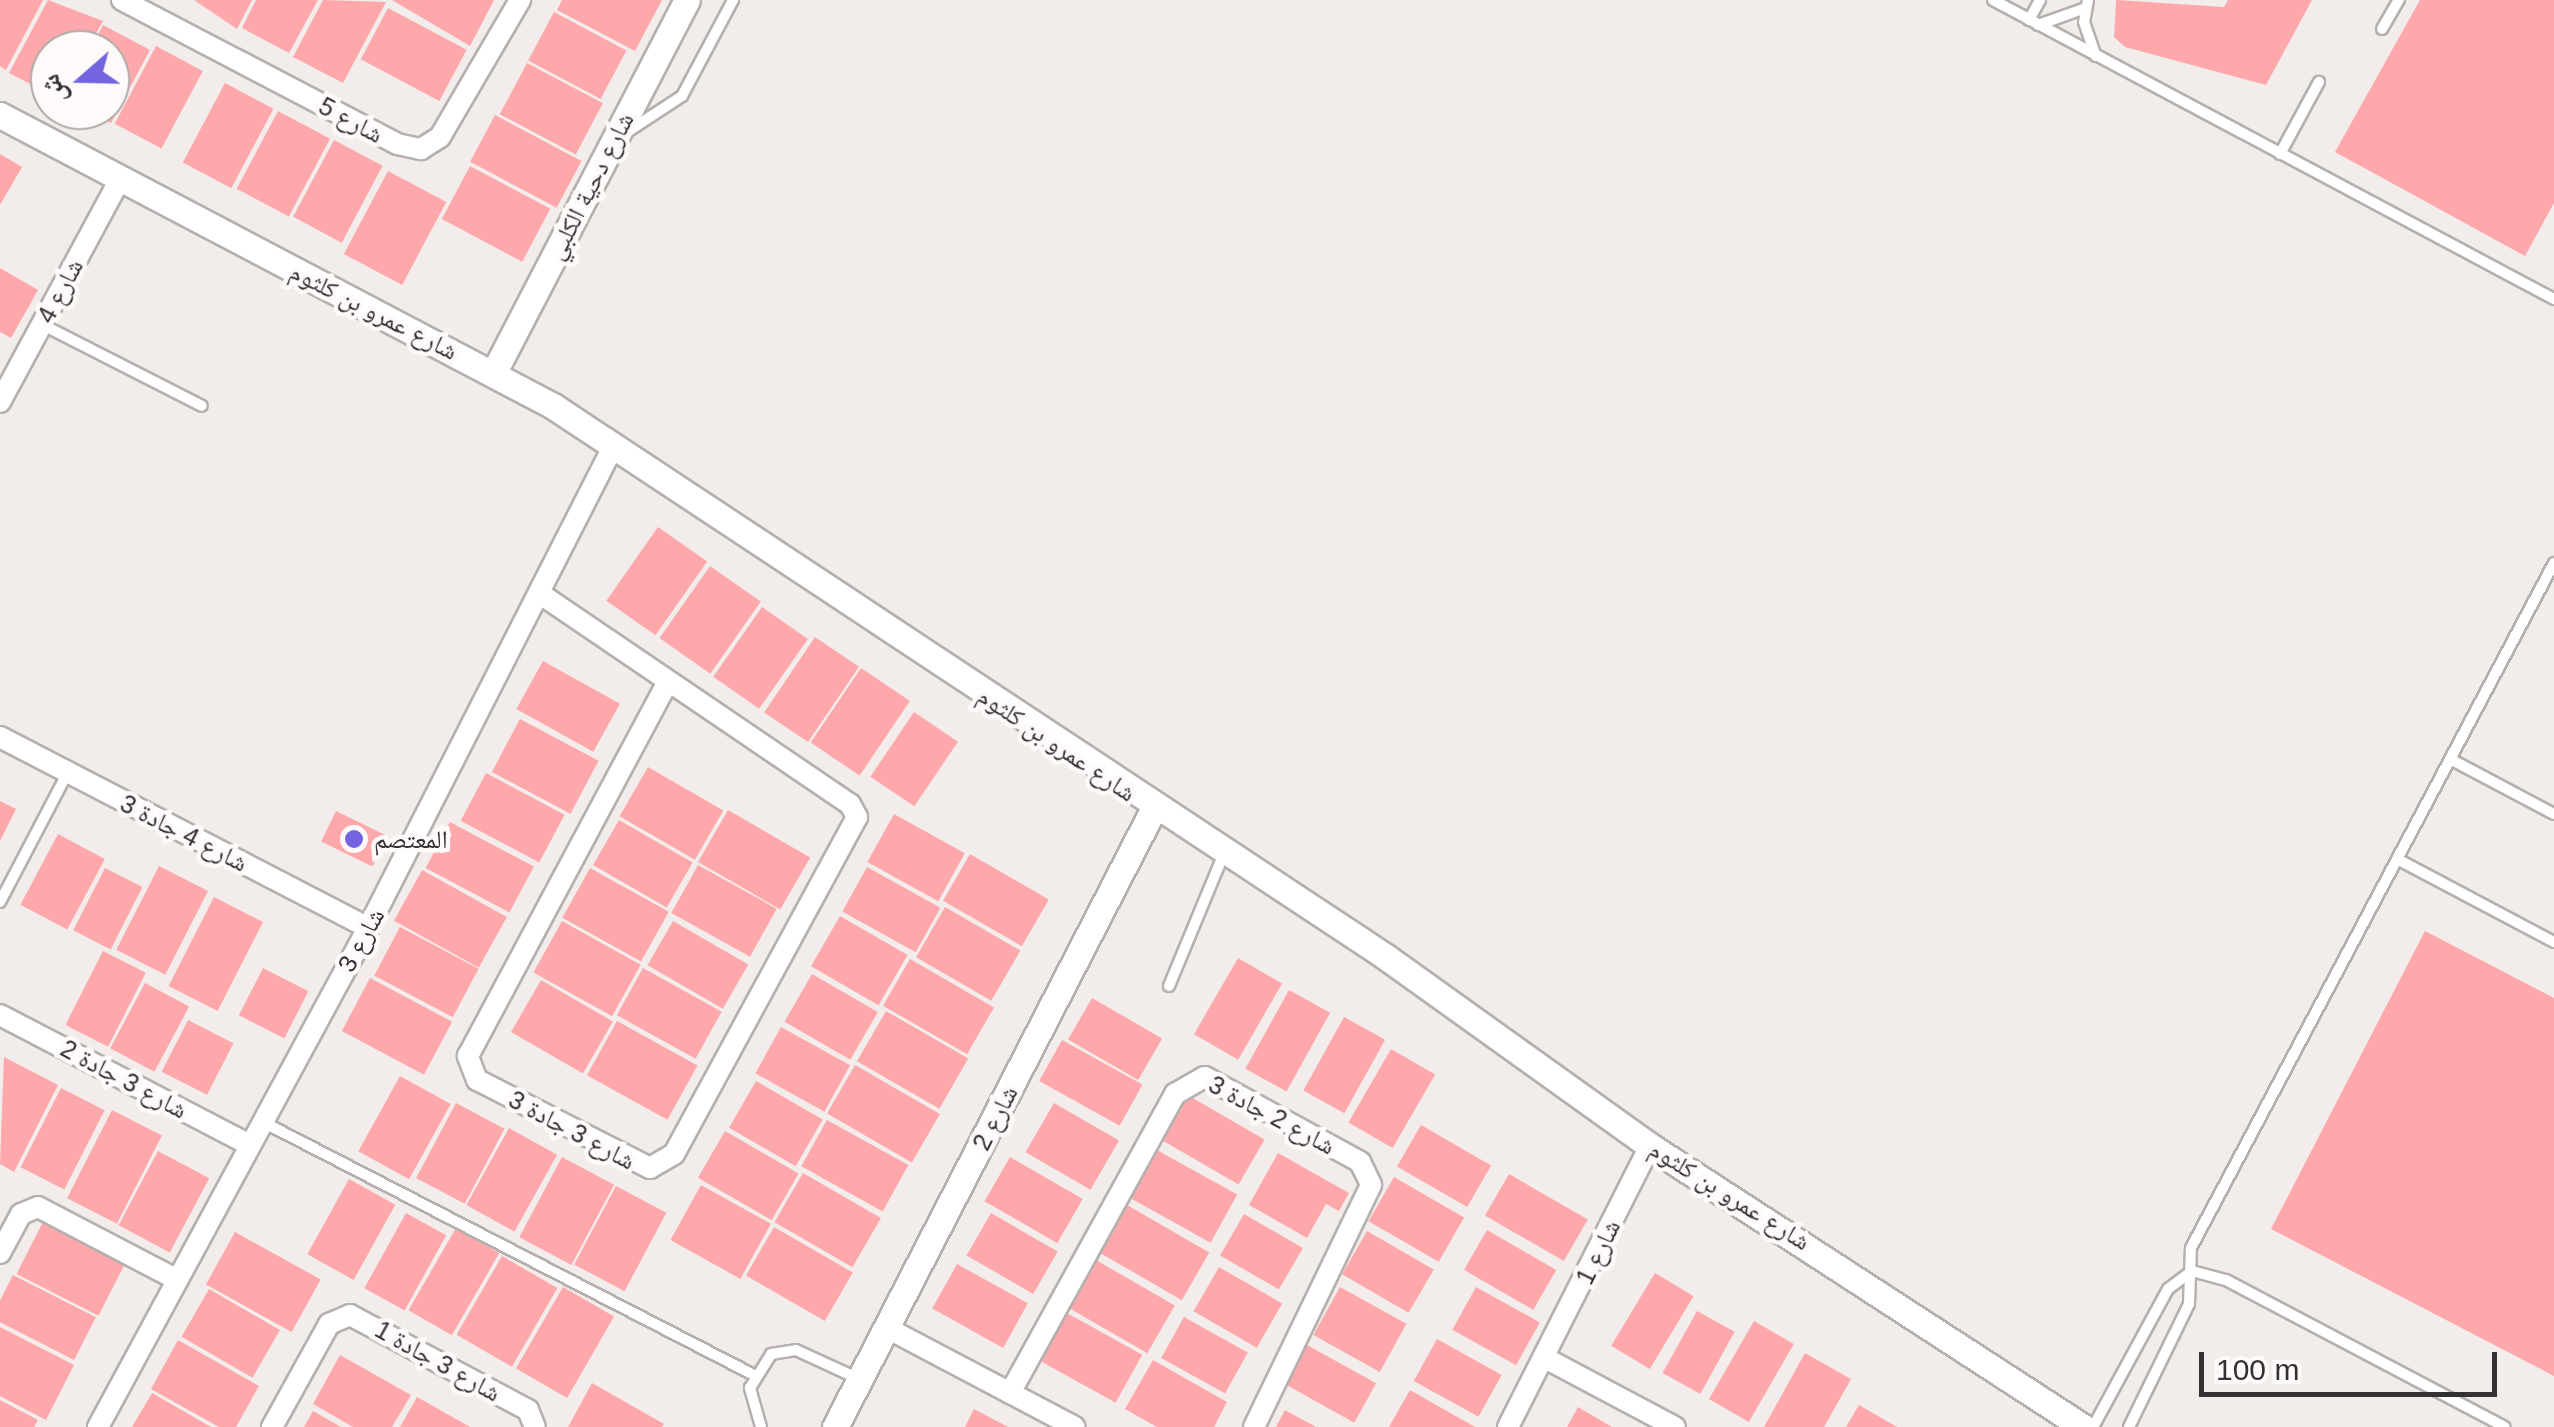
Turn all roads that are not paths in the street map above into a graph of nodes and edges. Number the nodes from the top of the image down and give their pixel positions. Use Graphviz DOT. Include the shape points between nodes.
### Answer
graph roads {
  1 [pos="122,0"];
  2 [pos="520,0"];
  3 [pos="687,0"];
  4 [pos="733,0"];
  5 [pos="1993,0"];
  6 [pos="2040,0"];
  7 [pos="2399,0"];
  8 [pos="2086,5"];
  9 [pos="2034,23"];
  10 [pos="2382,29"];
  11 [pos="2096,56"];
  12 [pos="2319,82"];
  13 [pos="0,114"];
  14 [pos="614,141"];
  15 [pos="2280,154"];
  16 [pos="120,179"];
  17 [pos="2554,299"];
  18 [pos="42,324"];
  19 [pos="494,372"];
  20 [pos="0,402"];
  21 [pos="202,406"];
  22 [pos="614,446"];
  23 [pos="2554,563"];
  24 [pos="538,593"];
  25 [pos="667,683"];
  26 [pos="0,737"];
  27 [pos="2452,760"];
  28 [pos="68,772"];
  29 [pos="1154,808"];
  30 [pos="2554,814"];
  31 [pos="1224,853"];
  32 [pos="2399,860"];
  33 [pos="0,902"];
  34 [pos="368,928"];
  35 [pos="2554,942"];
  36 [pos="1169,986"];
  37 [pos="0,1014"];
  38 [pos="260,1120"];
  39 [pos="248,1144"];
  40 [pos="1650,1146"];
  41 [pos="3,1238"];
  42 [pos="2192,1271"];
  43 [pos="174,1278"];
  44 [pos="887,1328"];
  45 [pos="1545,1358"];
  46 [pos="752,1374"];
  47 [pos="860,1379"];
  48 [pos="1010,1393"];
  49 [pos="2482,1414"];
  50 [pos="98,1427"];
  51 [pos="272,1427"];
  52 [pos="535,1427"];
  53 [pos="761,1427"];
  54 [pos="835,1427"];
  55 [pos="1075,1427"];
  56 [pos="1254,1427"];
  57 [pos="1508,1427"];
  58 [pos="1676,1427"];
  59 [pos="2083,1427"];
  60 [pos="2093,1427"];
  61 [pos="2129,1427"];
  62 [pos="2476,1427"];
  63 [pos="2505,1427"];
  1 -- 2 [label="street, شارع 5" via="397,144 420,149 440,137"];
  3 -- 14 [label="street, شارع دحية الكلبي"];
  4 -- 14 [label="lane" via="682,96"];
  5 -- 9 [label="lane"];
  6 -- 9 [label="lane"];
  7 -- 10 [label="lane"];
  8 -- 9 [label="lane"];
  8 -- 11 [label="lane"];
  9 -- 11 [label="lane"];
  11 -- 15 [label="lane"];
  12 -- 15 [label="lane"];
  13 -- 16 [label="street, شارع عمرو بن كلثوم"];
  14 -- 19 [label="street, شارع دحية الكلبي"];
  15 -- 17 [label="lane"];
  16 -- 18 [label="street, شارع 4"];
  16 -- 19 [label="street, شارع عمرو بن كلثوم"];
  18 -- 20 [label="street, شارع 4"];
  18 -- 21 [label="lane"];
  19 -- 22 [label="street, شارع عمرو بن كلثوم"];
  22 -- 24 [label="street, شارع 3"];
  22 -- 29 [label="street, شارع عمرو بن كلثوم"];
  23 -- 27 [label="lane"];
  24 -- 25 [label="street, شارع 3 جادة 3"];
  24 -- 34 [label="street, شارع 3"];
  25 -- 25 [label="street, شارع 3 جادة 3" via="850,804 858,824 674,1154 650,1168 477,1080 468,1056"];
  26 -- 28 [label="street, شارع 4 جادة 3"];
  27 -- 30 [label="lane"];
  27 -- 32 [label="lane"];
  28 -- 33 [label="lane"];
  28 -- 34 [label="street, شارع 4 جادة 3"];
  29 -- 31 [label="street, شارع عمرو بن كلثوم"];
  29 -- 44 [label="street, شارع 2"];
  31 -- 36 [label="lane"];
  31 -- 40 [label="street, شارع عمرو بن كلثوم"];
  32 -- 35 [label="lane"];
  32 -- 42 [label="lane" via="2191,1248"];
  34 -- 38 [label="street, شارع 3"];
  37 -- 39 [label="street, شارع 3 جادة 2"];
  38 -- 39 [label="street, شارع 3"];
  38 -- 46 [label="lane"];
  39 -- 43 [label="street, شارع 3"];
  40 -- 45 [label="street, شارع 1"];
  40 -- 59 [label="street, شارع عمرو بن كلثوم"];
  41 -- 43 [label="street" via="21,1214 45,1208"];
  42 -- 49 [label="lane" via="2226,1280"];
  42 -- 60 [label="lane" via="2168,1290"];
  42 -- 61 [label="lane" via="2189,1304"];
  43 -- 50 [label="street, شارع 3"];
  44 -- 47 [label="street, شارع 2"];
  44 -- 48 [label="street"];
  45 -- 57 [label="street, شارع 1"];
  45 -- 58 [label="street"];
  46 -- 47 [label="lane" via="771,1354 796,1350"];
  46 -- 53 [label="lane" via="750,1403"];
  47 -- 54 [label="street, شارع 2"];
  48 -- 55 [label="street"];
  48 -- 56 [label="street, شارع 2 جادة 3" via="1174,1094 1206,1077 1360,1162 1372,1186"];
  49 -- 62 [label="lane"];
  49 -- 63 [label="lane"];
  51 -- 52 [label="street, شارع 3 جادة 1" via="329,1324 350,1315 528,1410"];
}
